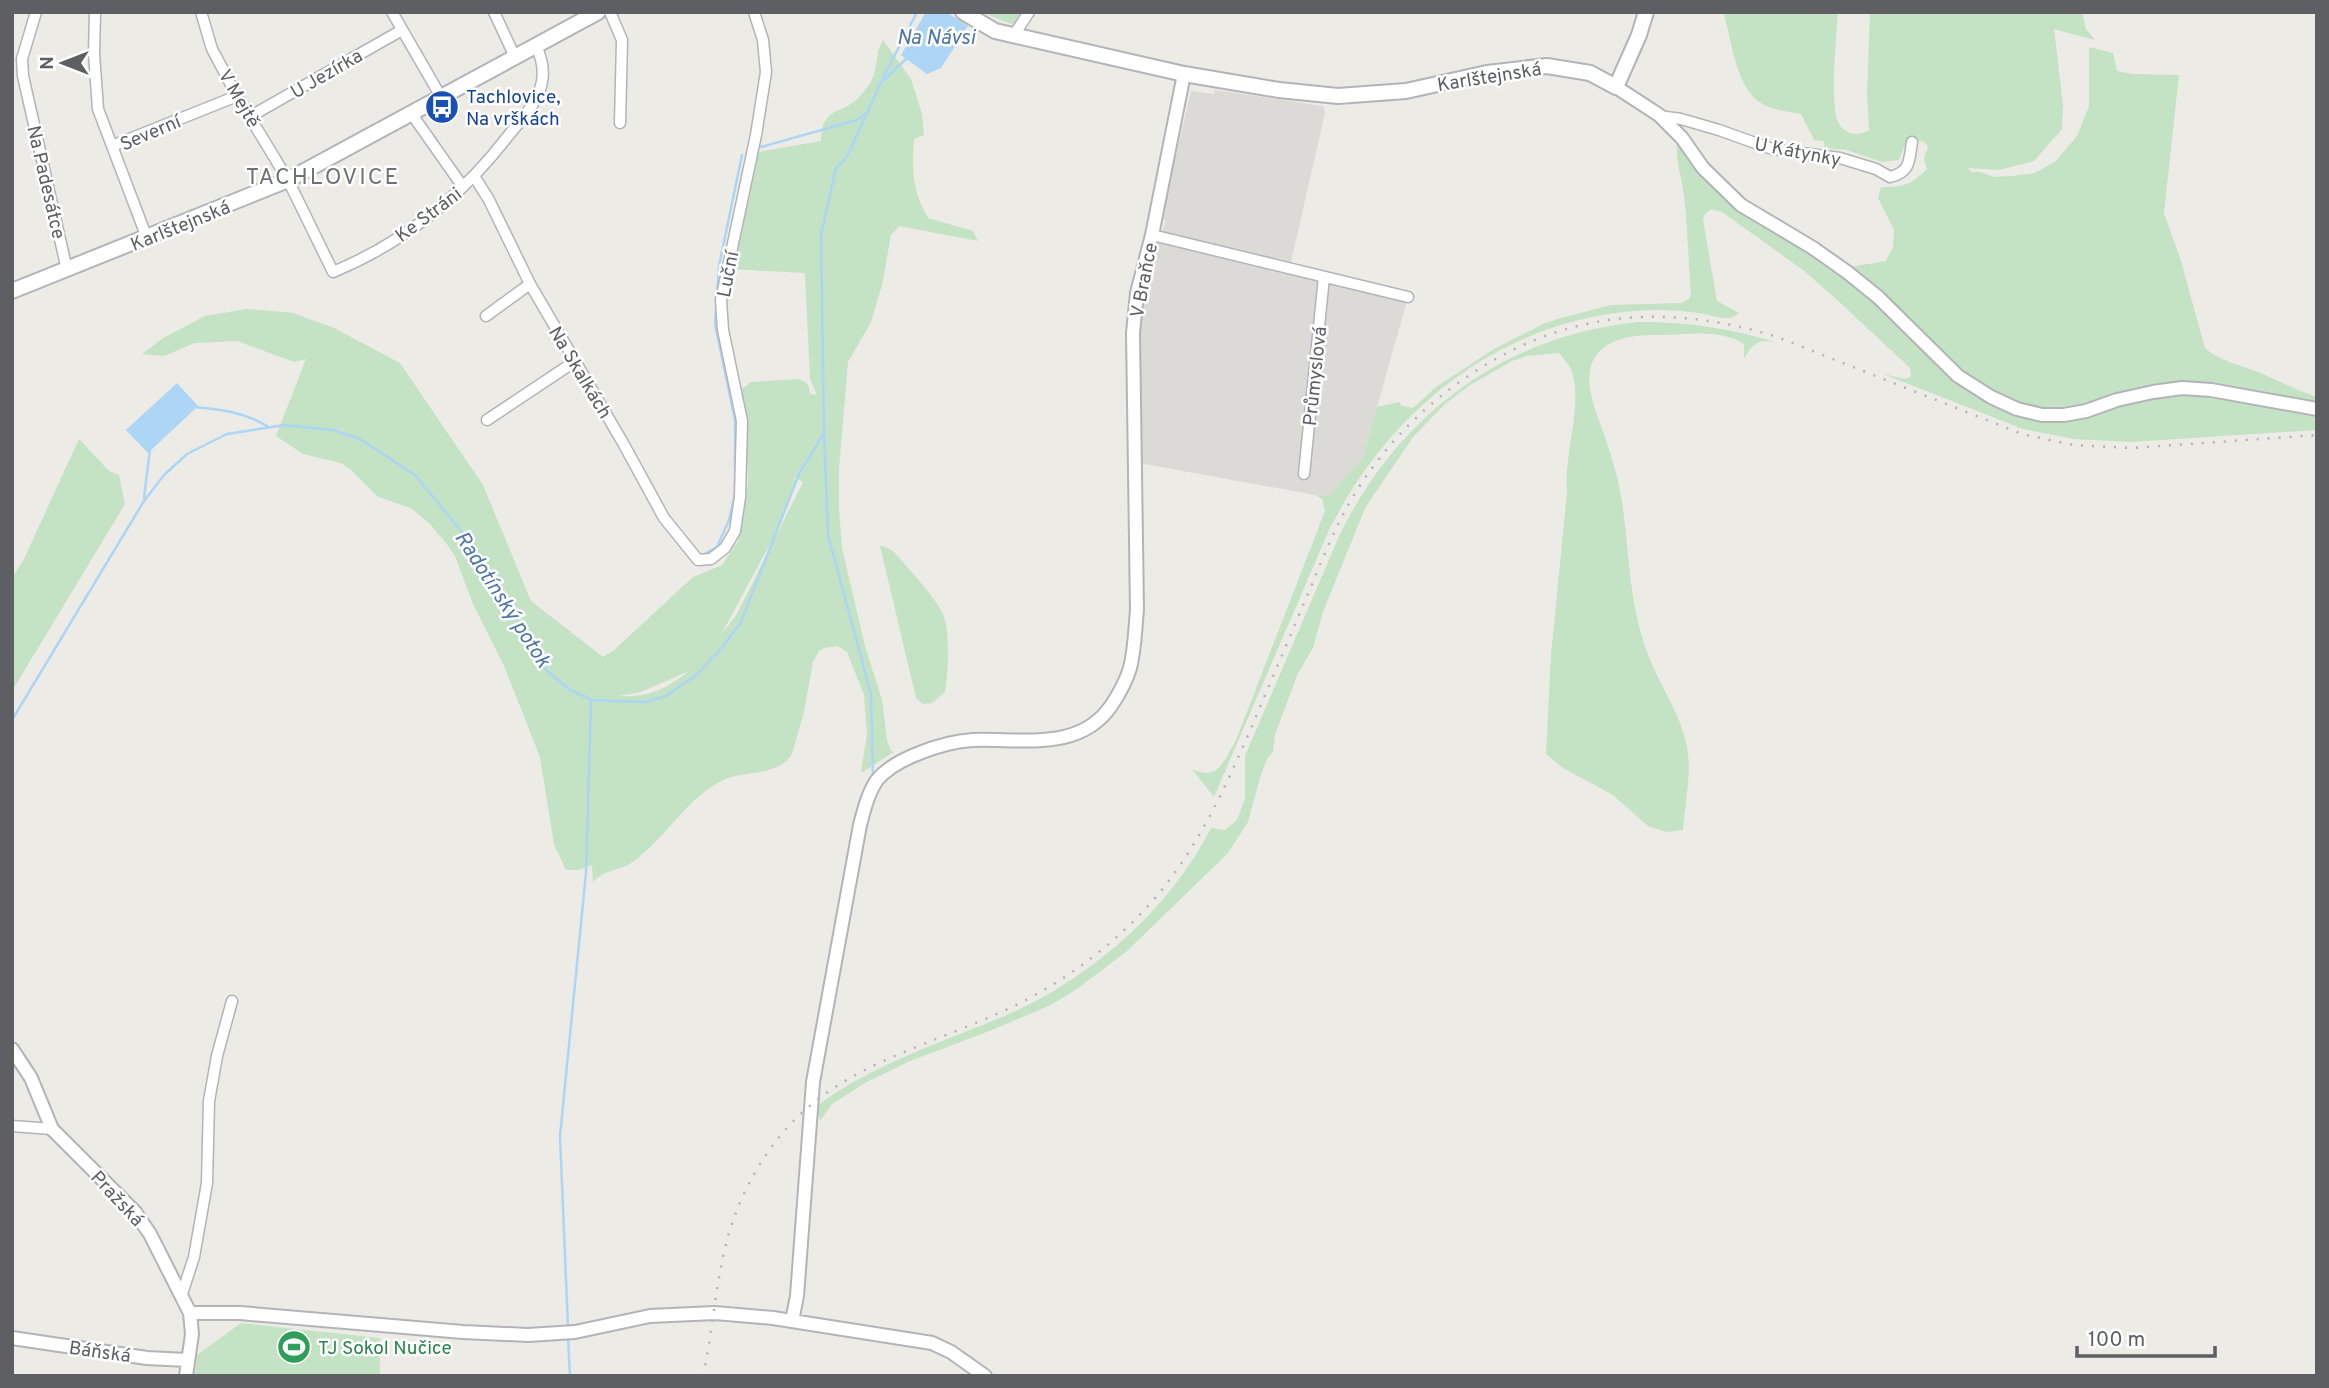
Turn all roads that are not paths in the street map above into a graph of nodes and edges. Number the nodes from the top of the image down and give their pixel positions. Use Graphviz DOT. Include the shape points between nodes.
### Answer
graph roads {
  1 [pos="36,12"];
  2 [pos="95,12"];
  3 [pos="201,12"];
  4 [pos="392,12"];
  5 [pos="494,12"];
  6 [pos="610,12"];
  7 [pos="754,12"];
  8 [pos="963,12"];
  9 [pos="1029,12"];
  10 [pos="1646,12"];
  11 [pos="593,14"];
  12 [pos="402,30"];
  13 [pos="1014,35"];
  14 [pos="536,46"];
  15 [pos="515,57"];
  16 [pos="1184,74"];
  17 [pos="1616,87"];
  18 [pos="237,96"];
  19 [pos="441,97"];
  20 [pos="411,113"];
  21 [pos="251,116"];
  22 [pos="1659,116"];
  23 [pos="620,123"];
  24 [pos="1912,142"];
  25 [pos="112,146"];
  26 [pos="474,176"];
  27 [pos="288,180"];
  28 [pos="463,187"];
  29 [pos="1152,235"];
  30 [pos="147,238"];
  31 [pos="61,272"];
  32 [pos="1324,277"];
  33 [pos="530,284"];
  34 [pos="12,291"];
  35 [pos="1408,297"];
  36 [pos="486,316"];
  37 [pos="574,362"];
  38 [pos="2317,409"];
  39 [pos="487,421"];
  40 [pos="1304,474"];
  41 [pos="698,560"];
  42 [pos="232,1001"];
  43 [pos="12,1049"];
  44 [pos="12,1126"];
  45 [pos="52,1129"];
  46 [pos="182,1294"];
  47 [pos="190,1313"];
  48 [pos="792,1321"];
  49 [pos="12,1338"];
  50 [pos="187,1360"];
  51 [pos="186,1376"];
  52 [pos="985,1376"];
  1 -- 31 [label="street, Na Padesátce" via="22,59 23,76"];
  2 -- 25 [label="street" via="98,109"];
  3 -- 18 [label="street, V Mejtě" via="212,49"];
  4 -- 12 [label="street"];
  5 -- 15 [label="street"];
  6 -- 23 [label="street" via="622,40"];
  7 -- 41 [label="street, Luční" via="766,72 721,300 742,421 740,497 735,531 725,548 711,559"];
  8 -- 13 [label="main road, Karlštejnská" via="995,31"];
  9 -- 13 [label="street"];
  10 -- 17 [label="main road"];
  11 -- 14 [label="main road, Karlštejnská"];
  12 -- 19 [label="street"];
  12 -- 21 [label="street, U Jezírka"];
  13 -- 16 [label="main road, Karlštejnská"];
  14 -- 15 [label="main road, Karlštejnská"];
  14 -- 26 [label="street, Ke Stráni" via="543,64 539,97"];
  15 -- 19 [label="main road, Karlštejnská"];
  16 -- 17 [label="main road, Karlštejnská" via="1338,96 1406,91 1487,73 1547,66 1590,73"];
  16 -- 29 [label="street, V Braňce"];
  17 -- 22 [label="street, Karlštejnská"];
  18 -- 21 [label="street, V Mejtě"];
  18 -- 25 [label="street, Severní"];
  19 -- 20 [label="main road, Karlštejnská"];
  20 -- 27 [label="main road, Karlštejnská"];
  20 -- 28 [label="street"];
  21 -- 27 [label="street, V Mejtě"];
  22 -- 24 [label="street, U Kátynky" via="1707,126 1772,149 1839,158 1890,177 1902,174 1909,164"];
  22 -- 38 [label="street, Karlštejnská" via="1741,205 1847,272 1958,376 2017,409 2064,415 2182,388"];
  25 -- 30 [label="street, Severní"];
  26 -- 28 [label="street, Ke Stráni"];
  26 -- 33 [label="street, Na Skalkách"];
  27 -- 28 [label="street, Ke Stráni" via="333,272 363,260 422,222"];
  27 -- 30 [label="main road, Karlštejnská"];
  29 -- 32 [label="street"];
  29 -- 48 [label="street, V Braňce" via="1137,293 1133,333 1137,610 1130,668 1106,713 1077,734 1055,740 970,740 904,759 876,782 866,804 813,1082"];
  30 -- 31 [label="main road, Karlštejnská"];
  31 -- 34 [label="main road, Karlštejnská"];
  32 -- 35 [label="street"];
  32 -- 40 [label="street, Průmyslová"];
  33 -- 36 [label="street"];
  33 -- 37 [label="street, Na Skalkách"];
  37 -- 39 [label="street"];
  37 -- 41 [label="street, Na Skalkách" via="664,518"];
  42 -- 46 [label="street" via="209,1101 205,1195"];
  43 -- 45 [label="street, Pražská" via="31,1078"];
  44 -- 45 [label="street"];
  45 -- 46 [label="street, Pražská" via="135,1212"];
  46 -- 47 [label="street, Pražská"];
  47 -- 48 [label="street" via="527,1335 569,1333 691,1313"];
  47 -- 50 [label="street, Pražská"];
  48 -- 52 [label="street" via="932,1343"];
  49 -- 50 [label="street, Báňská"];
  50 -- 51 [label="street, Pražská"];
}
